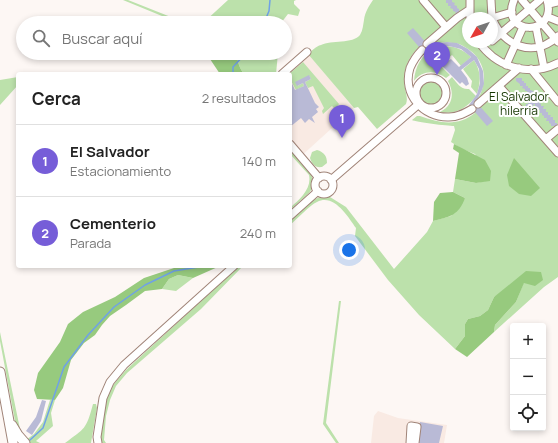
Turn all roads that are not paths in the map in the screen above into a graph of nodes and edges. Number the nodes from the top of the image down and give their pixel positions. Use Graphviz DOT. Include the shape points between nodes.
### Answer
graph roads {
  1 [pos="423,0"];
  2 [pos="470,0"];
  3 [pos="491,0"];
  4 [pos="512,0"];
  5 [pos="522,0"];
  6 [pos="540,0"];
  7 [pos="548,2"];
  8 [pos="558,2"];
  9 [pos="530,9"];
  10 [pos="469,10"];
  11 [pos="492,12"];
  12 [pos="512,12"];
  13 [pos="498,16"];
  14 [pos="548,17"];
  15 [pos="516,21"];
  16 [pos="558,21"];
  17 [pos="539,26"];
  18 [pos="446,27"];
  19 [pos="523,27"];
  20 [pos="498,30"];
  21 [pos="500,34"];
  22 [pos="557,39"];
  23 [pos="428,44"];
  24 [pos="515,45"];
  25 [pos="540,47"];
  26 [pos="484,48"];
  27 [pos="422,50"];
  28 [pos="307,52"];
  29 [pos="558,62"];
  30 [pos="506,65"];
  31 [pos="519,68"];
  32 [pos="544,68"];
  33 [pos="531,70"];
  34 [pos="284,72"];
  35 [pos="499,86"];
  36 [pos="558,102"];
  37 [pos="419,104"];
  38 [pos="558,129"];
  39 [pos="546,139"];
  40 [pos="292,146"];
  41 [pos="558,154"];
  42 [pos="319,178"];
  43 [pos="331,180"];
  44 [pos="318,191"];
  45 [pos="292,214"];
  46 [pos="232,268"];
  47 [pos="0,372"];
  48 [pos="8,416"];
  49 [pos="96,441"];
  50 [pos="14,443"];
  51 [pos="25,443"];
  52 [pos="410,443"];
  53 [pos="415,443"];
  1 -- 18 [label="street"];
  2 -- 10 [label="street"];
  3 -- 11 [label="street"];
  4 -- 12 [label="street"];
  5 -- 9 [label="street"];
  6 -- 9 [label="street"];
  7 -- 8 [label="street"];
  7 -- 14 [label="street"];
  9 -- 15 [label="street"];
  9 -- 17 [label="street"];
  10 -- 18 [label="street"];
  12 -- 13 [label="street"];
  12 -- 15 [label="street"];
  14 -- 16 [label="street"];
  14 -- 17 [label="street"];
  15 -- 19 [label="street"];
  15 -- 21 [label="street"];
  17 -- 19 [label="street"];
  17 -- 22 [label="street"];
  17 -- 25 [label="street"];
  18 -- 23 [label="street"];
  19 -- 24 [label="street"];
  20 -- 21 [label="street"];
  21 -- 24 [label="street"];
  22 -- 25 [label="street"];
  24 -- 25 [label="street" via="527,48"];
  24 -- 30 [label="street"];
  25 -- 32 [label="street"];
  26 -- 30 [label="street"];
  27 -- 37 [label="street" via="413,62 409,76 411,92"];
  28 -- 34 [label="street"];
  29 -- 32 [label="street"];
  30 -- 31 [label="street"];
  31 -- 33 [label="street"];
  31 -- 35 [label="street"];
  32 -- 33 [label="street"];
  33 -- 36 [label="street"];
  35 -- 37 [label="street" via="475,107 459,116 444,117 431,113"];
  35 -- 39 [label="street"];
  37 -- 37 [label="street" via="429,108 440,105 446,94 442,83 432,78 421,81 416,91"];
  37 -- 43 [label="street"];
  38 -- 39 [label="street"];
  39 -- 41 [label="street"];
  40 -- 42 [label="street"];
  42 -- 43 [label="street" via="325,176"];
  42 -- 44 [label="street" via="316,184"];
  43 -- 44 [label="street" via="333,185 329,193 323,194"];
  44 -- 45 [label="street"];
  46 -- 49 [label="street" via="124,365 110,382 103,398"];
  47 -- 48 [label="main road"];
  48 -- 50 [label="main road"];
  48 -- 51 [label="main road"];
  52 -- 53 [label="street" via="412,426 417,427"];
}
